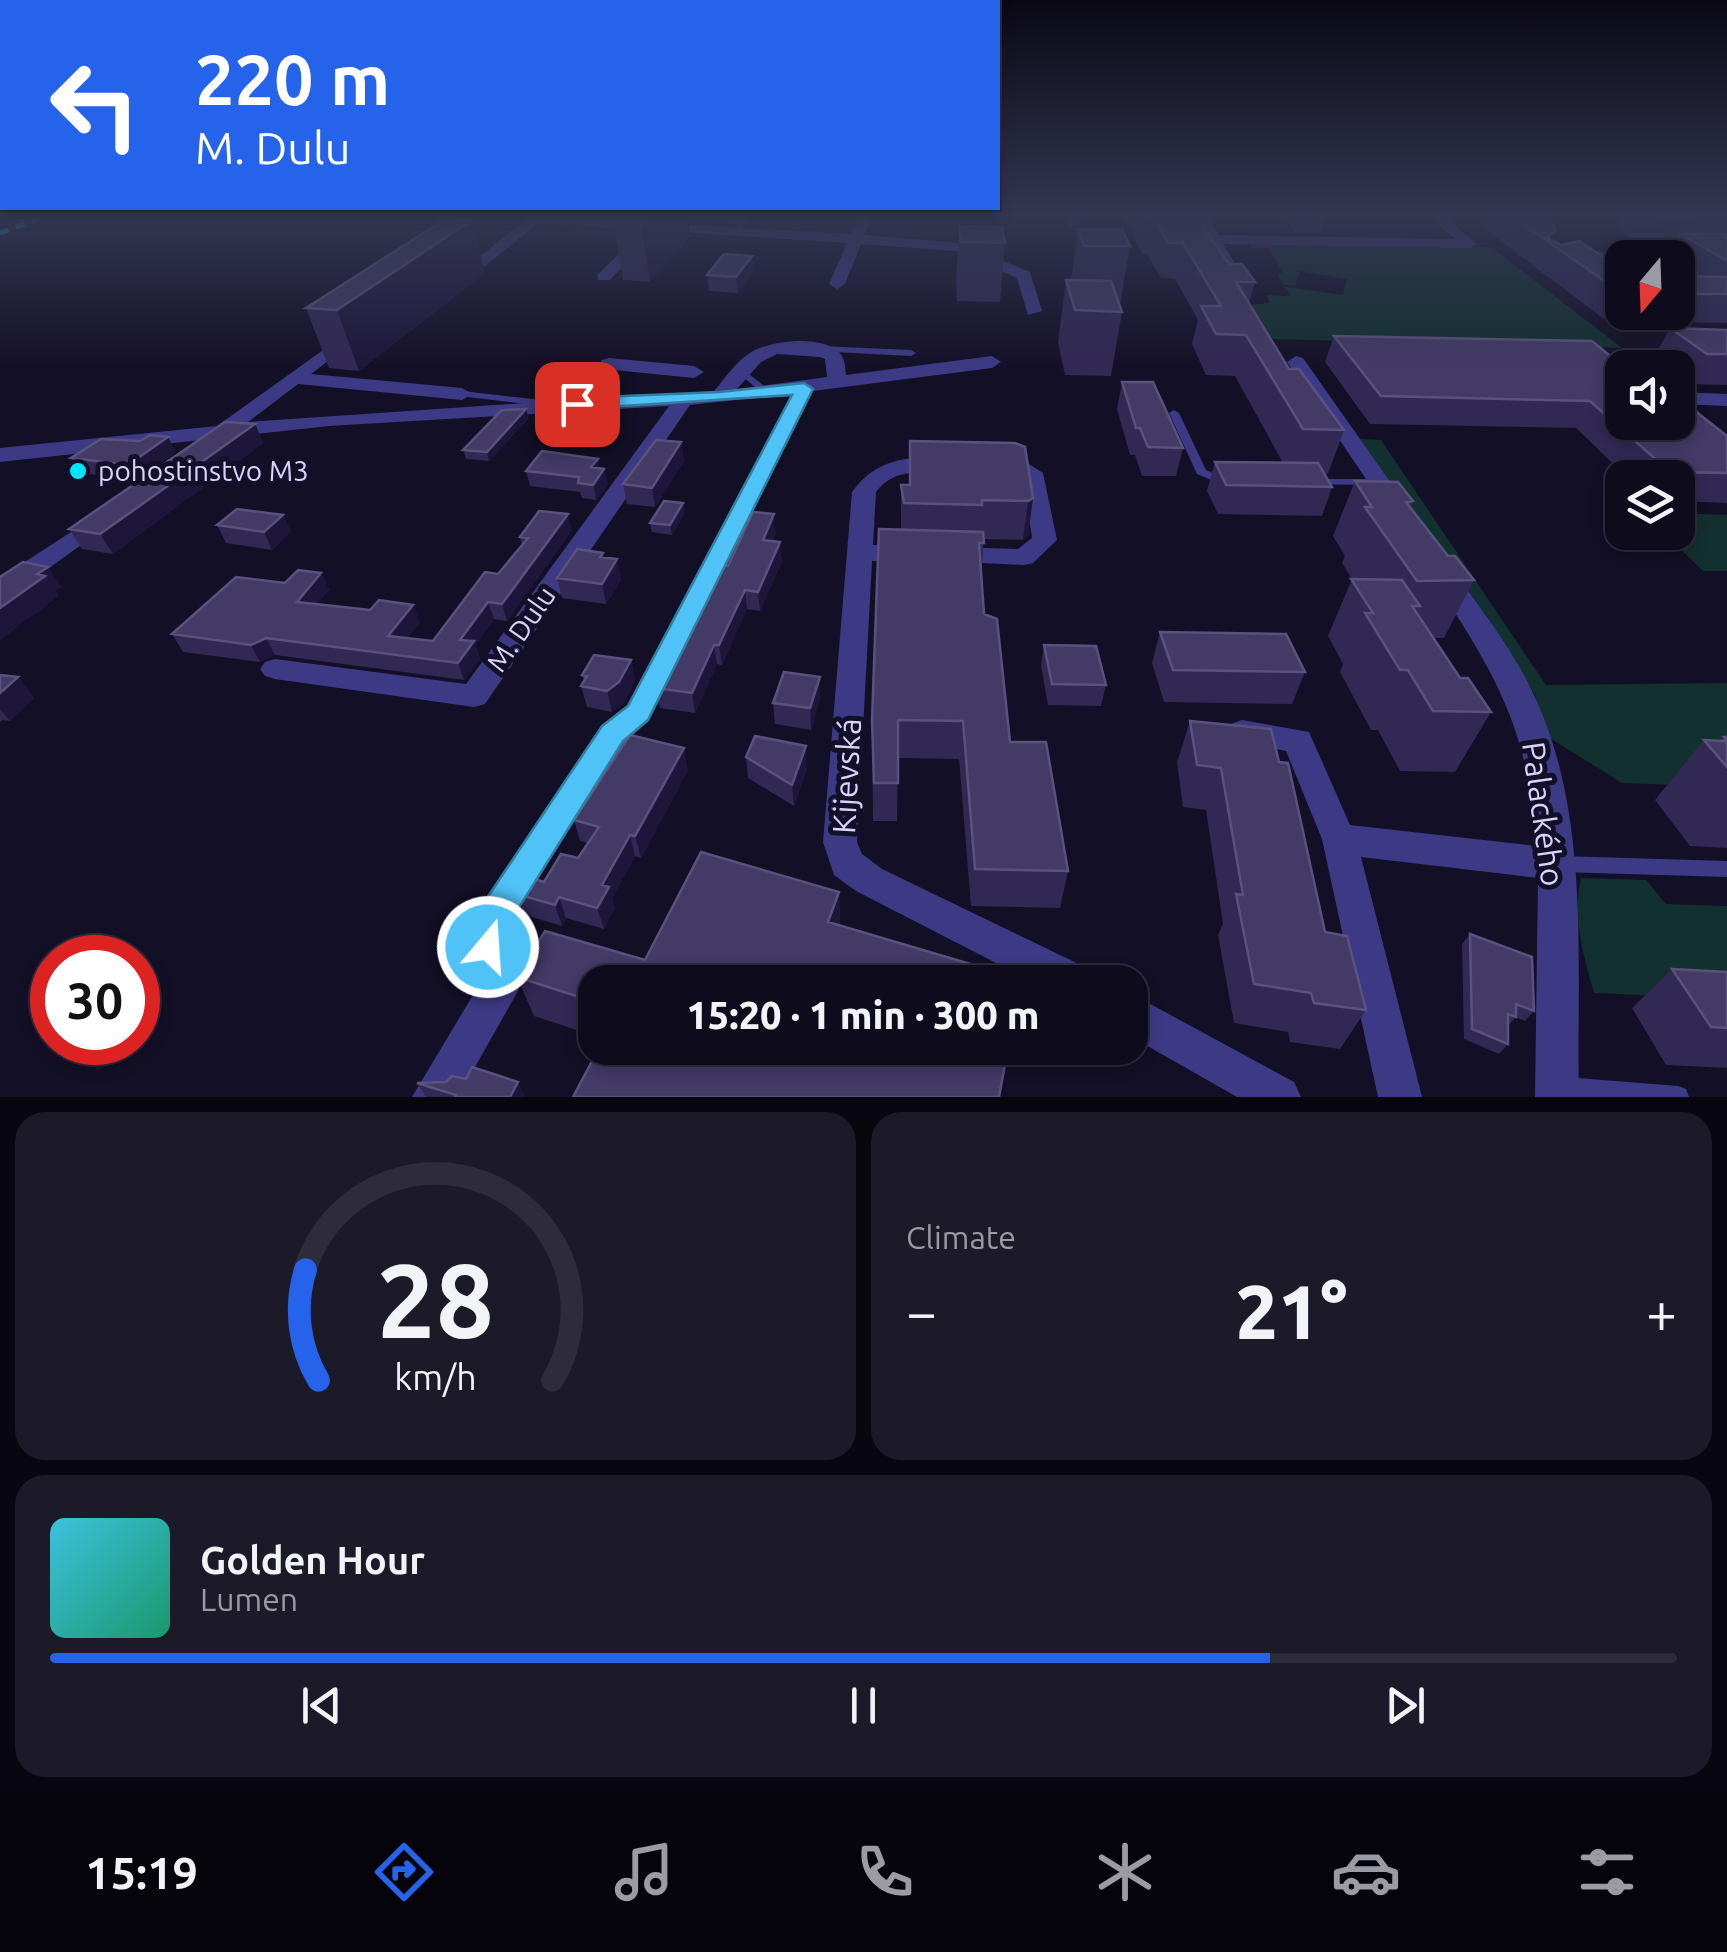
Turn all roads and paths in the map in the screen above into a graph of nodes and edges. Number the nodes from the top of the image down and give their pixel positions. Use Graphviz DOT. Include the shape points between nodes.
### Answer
graph roads {
  1 [pos="613,267"];
  2 [pos="843,267"];
  3 [pos="1006,267"];
  4 [pos="1230,267"];
  5 [pos="1592,267"];
  6 [pos="1596,270"];
  7 [pos="604,277"];
  8 [pos="836,284"];
  9 [pos="1249,303"];
  10 [pos="1034,311"];
  11 [pos="361,328"];
  12 [pos="816,349"];
  13 [pos="911,352"];
  14 [pos="992,362"];
  15 [pos="1296,362"];
  16 [pos="741,371"];
  17 [pos="694,372"];
  18 [pos="294,378"];
  19 [pos="837,383"];
  20 [pos="804,389"];
  21 [pos="768,393"];
  22 [pos="462,394"];
  23 [pos="720,398"];
  24 [pos="684,399"];
  25 [pos="1695,399"];
  26 [pos="1727,400"];
  27 [pos="551,404"];
  28 [pos="577,404"];
  29 [pos="1174,412"];
  30 [pos="224,430"];
  31 [pos="0,455"];
  32 [pos="185,459"];
  33 [pos="1246,482"];
  34 [pos="1303,482"];
  35 [pos="1380,482"];
  36 [pos="123,503"];
  37 [pos="862,553"];
  38 [pos="0,591"];
  39 [pos="275,669"];
  40 [pos="1210,726"];
  41 [pos="1338,839"];
  42 [pos="1555,864"];
  43 [pos="1727,870"];
  44 [pos="1038,965"];
  45 [pos="1148,1023"];
  46 [pos="1557,1092"];
  47 [pos="434,1097"];
  48 [pos="1279,1097"];
  49 [pos="1400,1097"];
  50 [pos="1678,1097"];
  1 -- 7 [label="street"];
  2 -- 8 [label="street"];
  3 -- 10 [label="street" via="1024,275"];
  4 -- 9 [label="street"];
  5 -- 6 [label="lane"];
  11 -- 18 [label="street"];
  12 -- 13 [label="lane"];
  12 -- 16 [label="street" via="766,350"];
  12 -- 19 [label="street" via="834,357"];
  14 -- 19 [label="street"];
  15 -- 35 [label="street, Palackého"];
  16 -- 21 [label="lane"];
  16 -- 23 [label="street"];
  17 -- 28 [label="street" via="608,364"];
  18 -- 22 [label="street"];
  18 -- 30 [label="street"];
  19 -- 20 [label="street"];
  20 -- 21 [label="street"];
  20 -- 47 [label="street" via="638,713 612,734 485,930 500,974 498,991"];
  21 -- 23 [label="street"];
  22 -- 27 [label="lane"];
  23 -- 24 [label="street"];
  24 -- 28 [label="street"];
  24 -- 39 [label="street, M. Dulu" via="474,696"];
  25 -- 26 [label="street"];
  27 -- 28 [label="street"];
  27 -- 30 [label="street"];
  29 -- 33 [label="lane" via="1204,475"];
  30 -- 31 [label="street"];
  30 -- 32 [label="street"];
  34 -- 35 [label="lane"];
  35 -- 42 [label="street, Palackého" via="1501,659 1530,722"];
  36 -- 38 [label="street"];
  37 -- 37 [label="street, Kijevská" via="864,492 875,475 897,464 1003,464 1035,478 1044,540 1024,557"];
  37 -- 44 [label="street, Kijevská" via="840,842 847,864"];
  40 -- 41 [label="street" via="1298,741"];
  41 -- 42 [label="street"];
  41 -- 49 [label="street"];
  42 -- 43 [label="lane"];
  42 -- 46 [label="street, Palackého"];
  45 -- 48 [label="street"];
  46 -- 50 [label="lane"];
}
